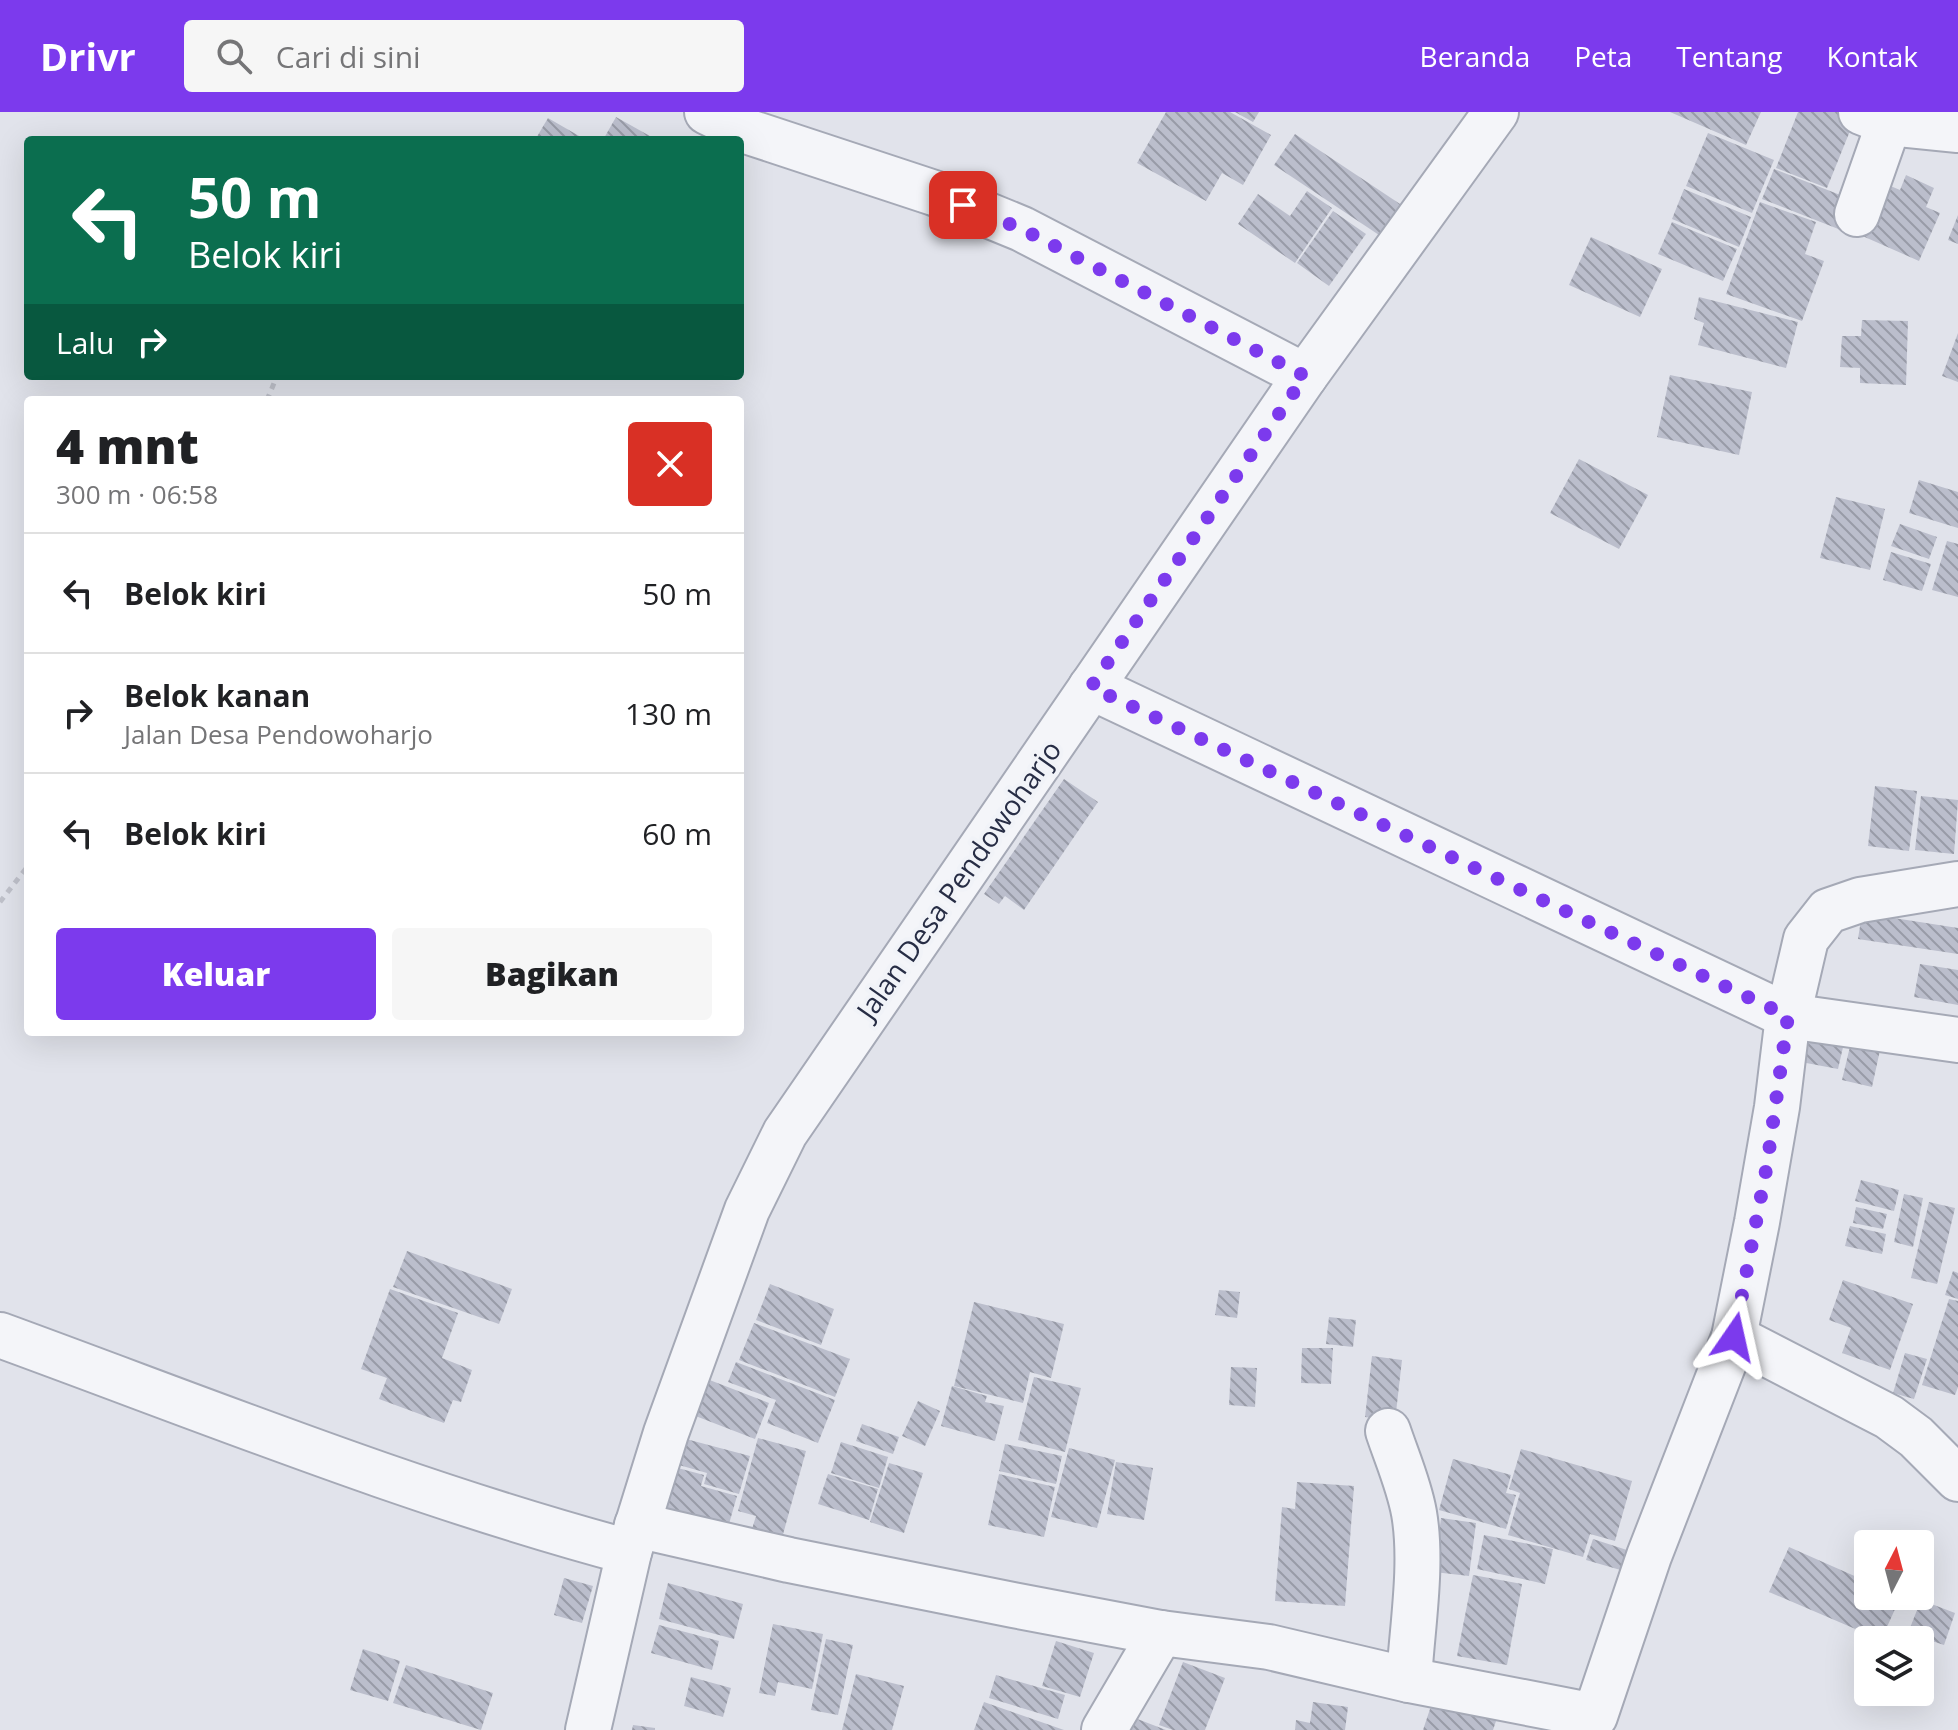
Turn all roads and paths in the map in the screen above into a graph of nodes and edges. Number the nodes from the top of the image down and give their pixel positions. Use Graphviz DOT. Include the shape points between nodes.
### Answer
graph roads {
  1 [pos="707,112"];
  2 [pos="1496,112"];
  3 [pos="1875,118"];
  4 [pos="1957,128"];
  5 [pos="740,136"];
  6 [pos="744,138"];
  7 [pos="1857,214"];
  8 [pos="1305,376"];
  9 [pos="1091,687"];
  10 [pos="24,871"];
  11 [pos="1958,884"];
  12 [pos="0,902"];
  13 [pos="1788,1016"];
  14 [pos="1958,1040"];
  15 [pos="0,1335"];
  16 [pos="1734,1337"];
  17 [pos="1388,1431"];
  18 [pos="1958,1479"];
  19 [pos="633,1539"];
  20 [pos="1161,1633"];
  21 [pos="1409,1680"];
  22 [pos="1605,1723"];
  23 [pos="588,1730"];
  24 [pos="1104,1730"];
  1 -- 5 [label="street"];
  2 -- 8 [label="street, Jalan Desa Pendowoharjo"];
  3 -- 4 [label="street"];
  3 -- 7 [label="street"];
  6 -- 8 [label="street" via="934,193 1022,229"];
  8 -- 9 [label="street, Jalan Desa Pendowoharjo"];
  9 -- 13 [label="street"];
  9 -- 19 [label="street, Jalan Desa Pendowoharjo" via="785,1133 747,1210"];
  10 -- 12 [label="path"];
  11 -- 13 [label="street" via="1860,900 1828,911 1806,939"];
  13 -- 14 [label="street"];
  13 -- 16 [label="street" via="1767,1165"];
  15 -- 19 [label="street" via="550,1531"];
  16 -- 18 [label="street" via="1889,1417"];
  16 -- 22 [label="street" via="1653,1542"];
  17 -- 21 [label="street" via="1415,1517"];
  19 -- 20 [label="street" via="789,1560"];
  19 -- 23 [label="street, Jalan Desa Pendowoharjo"];
  20 -- 21 [label="street" via="1269,1647"];
  20 -- 24 [label="street"];
  21 -- 22 [label="street"];
}
